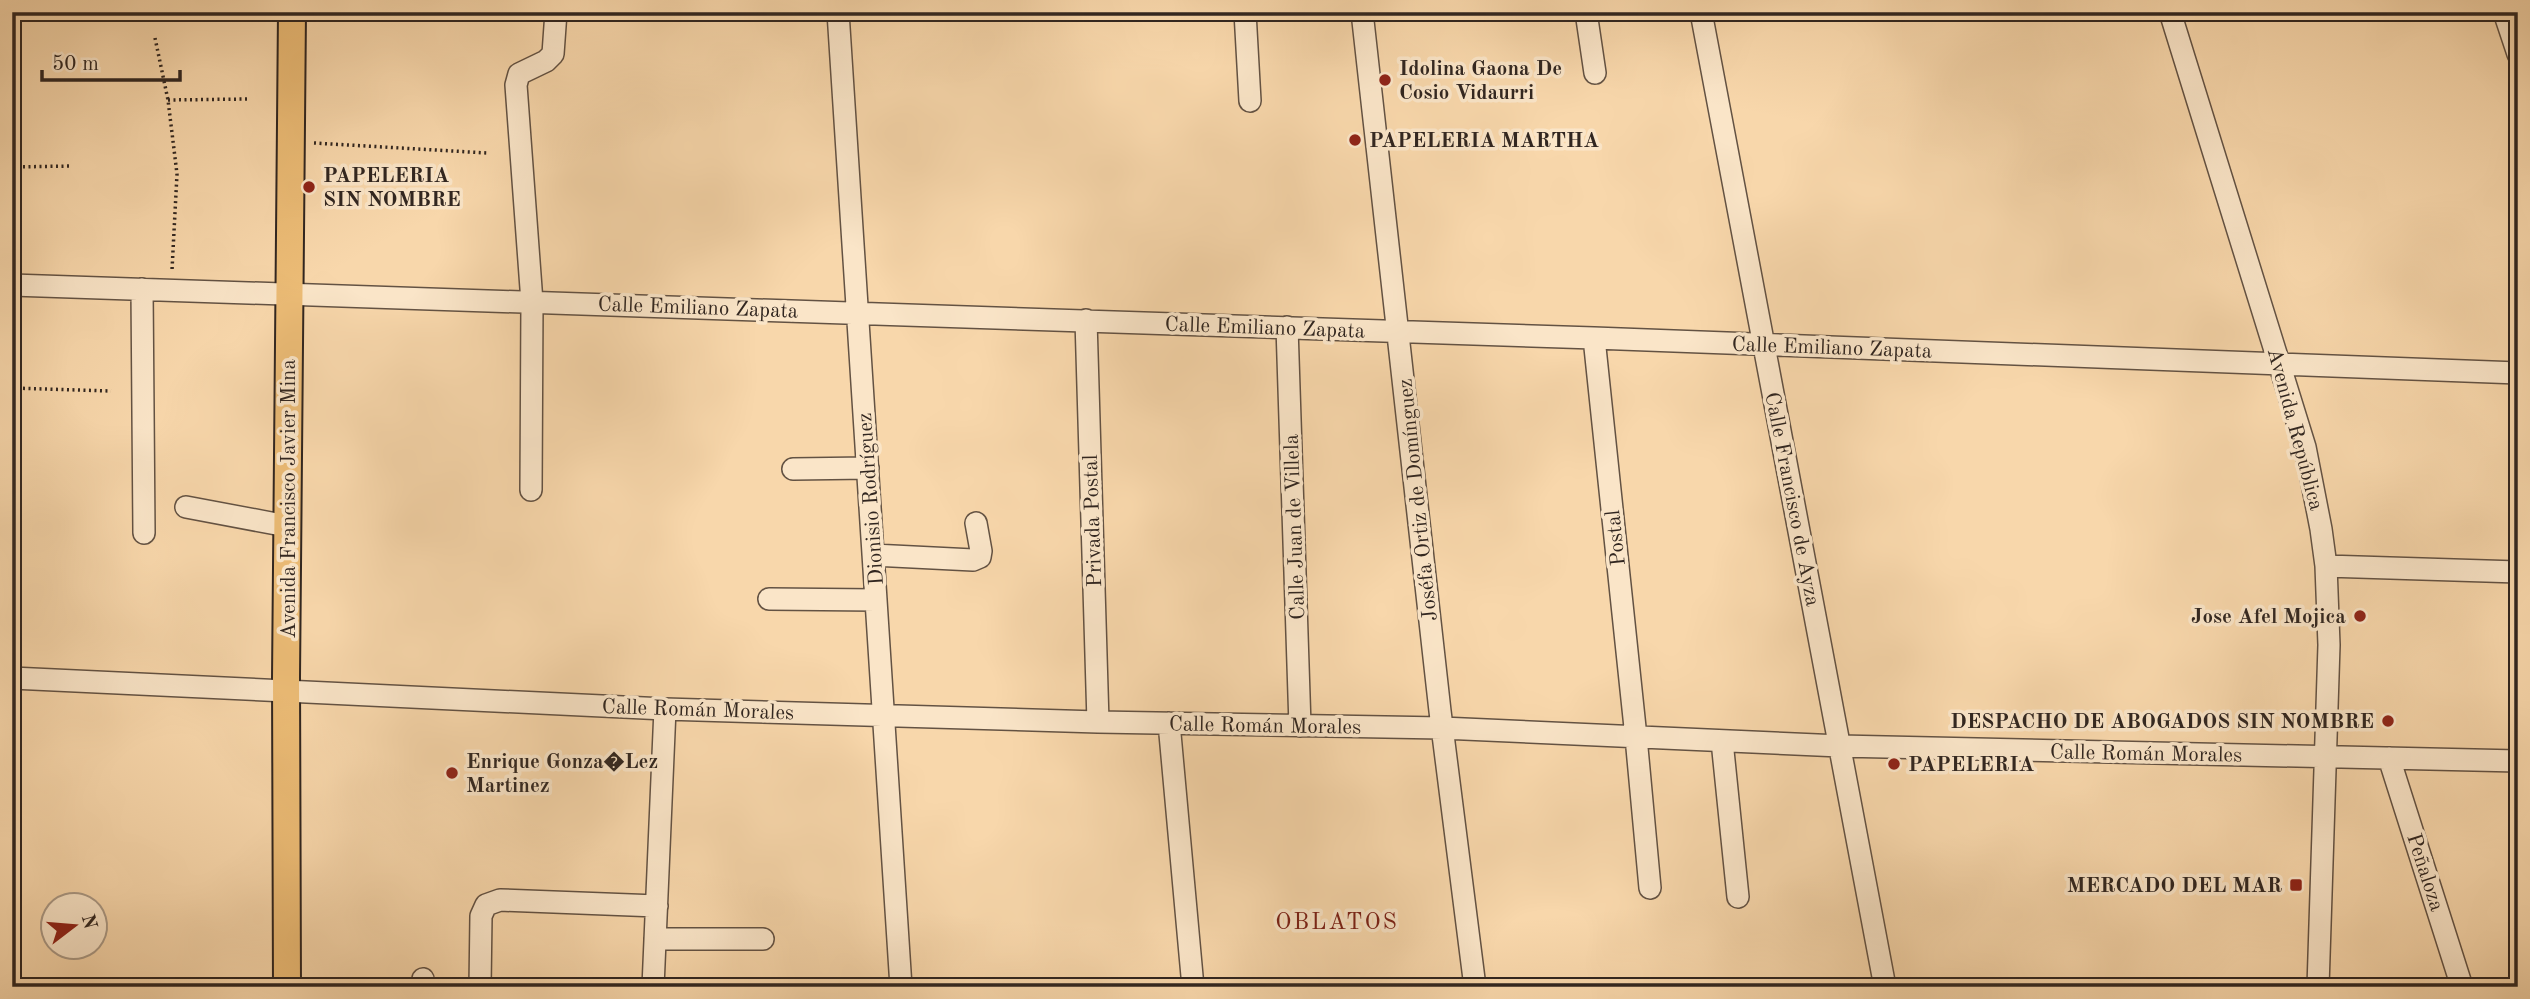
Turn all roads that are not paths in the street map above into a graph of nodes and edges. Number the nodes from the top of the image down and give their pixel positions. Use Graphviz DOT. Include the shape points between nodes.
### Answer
graph roads {
  1 [pos="292,12"];
  2 [pos="556,12"];
  3 [pos="838,12"];
  4 [pos="1245,12"];
  5 [pos="1362,12"];
  6 [pos="1586,12"];
  7 [pos="1701,12"];
  8 [pos="2170,12"];
  9 [pos="2504,12"];
  10 [pos="2518,54"];
  11 [pos="1595,73"];
  12 [pos="1250,101"];
  13 [pos="12,285"];
  14 [pos="142,289"];
  15 [pos="289,294"];
  16 [pos="532,302"];
  17 [pos="858,313"];
  18 [pos="1086,320"];
  19 [pos="1287,327"];
  20 [pos="1399,331"];
  21 [pos="1594,338"];
  22 [pos="1764,344"];
  23 [pos="2279,364"];
  24 [pos="2518,373"];
  25 [pos="868,468"];
  26 [pos="793,469"];
  27 [pos="531,490"];
  28 [pos="186,508"];
  29 [pos="976,523"];
  30 [pos="287,526"];
  31 [pos="144,533"];
  32 [pos="873,555"];
  33 [pos="2326,566"];
  34 [pos="2518,572"];
  35 [pos="769,599"];
  36 [pos="876,600"];
  37 [pos="12,678"];
  38 [pos="286,692"];
  39 [pos="665,709"];
  40 [pos="884,715"];
  41 [pos="1097,722"];
  42 [pos="1169,723"];
  43 [pos="1300,726"];
  44 [pos="1442,728"];
  45 [pos="1636,737"];
  46 [pos="1722,741"];
  47 [pos="1840,746"];
  48 [pos="2328,756"];
  49 [pos="2389,758"];
  50 [pos="2518,761"];
  51 [pos="1650,888"];
  52 [pos="1738,897"];
  53 [pos="657,906"];
  54 [pos="655,939"];
  55 [pos="763,939"];
  56 [pos="287,987"];
  57 [pos="480,987"];
  58 [pos="653,987"];
  59 [pos="901,987"];
  60 [pos="1193,987"];
  61 [pos="1475,987"];
  62 [pos="1885,987"];
  63 [pos="2318,987"];
  64 [pos="2462,987"];
  1 -- 15 [label="main road, Avenida Francisco Javier Mina"];
  2 -- 16 [label="street" via="553,54 519,74 516,85"];
  3 -- 17 [label="street, Dionisio Rodríguez"];
  4 -- 12 [label="street"];
  5 -- 20 [label="street, Joséfa Ortiz de Domínguez"];
  6 -- 11 [label="street"];
  7 -- 22 [label="street, Calle Francisco de Ayza"];
  8 -- 23 [label="street, Avenida República"];
  9 -- 10 [label="street"];
  13 -- 14 [label="street, Calle Emiliano Zapata"];
  14 -- 15 [label="street, Calle Emiliano Zapata"];
  14 -- 31 [label="street"];
  15 -- 16 [label="street, Calle Emiliano Zapata"];
  15 -- 30 [label="main road, Avenida Francisco Javier Mina"];
  16 -- 17 [label="street, Calle Emiliano Zapata"];
  16 -- 27 [label="street"];
  17 -- 18 [label="street, Calle Emiliano Zapata"];
  17 -- 25 [label="street, Dionisio Rodríguez"];
  18 -- 19 [label="street, Calle Emiliano Zapata"];
  18 -- 41 [label="street, Privada Postal"];
  19 -- 20 [label="street, Calle Emiliano Zapata"];
  19 -- 43 [label="street, Calle Juan de Villela"];
  20 -- 21 [label="street, Calle Emiliano Zapata"];
  20 -- 44 [label="street, Joséfa Ortiz de Domínguez"];
  21 -- 22 [label="street, Calle Emiliano Zapata"];
  21 -- 45 [label="street, Postal"];
  22 -- 23 [label="street, Calle Emiliano Zapata"];
  22 -- 47 [label="street, Calle Francisco de Ayza"];
  23 -- 24 [label="street, Calle Emiliano Zapata"];
  23 -- 33 [label="street, Avenida República" via="2305,447"];
  25 -- 26 [label="street"];
  25 -- 32 [label="street, Dionisio Rodríguez"];
  28 -- 30 [label="street"];
  29 -- 32 [label="street" via="981,551 973,561"];
  30 -- 38 [label="main road, Avenida Francisco Javier Mina"];
  32 -- 36 [label="street, Dionisio Rodríguez"];
  33 -- 34 [label="street"];
  33 -- 48 [label="street, Avenida República"];
  35 -- 36 [label="street"];
  36 -- 40 [label="street, Dionisio Rodríguez"];
  37 -- 38 [label="street, Calle Román Morales"];
  38 -- 39 [label="street, Calle Román Morales"];
  38 -- 56 [label="main road, Avenida Francisco Javier Mina"];
  39 -- 40 [label="street, Calle Román Morales"];
  39 -- 53 [label="street"];
  40 -- 41 [label="street, Calle Román Morales"];
  40 -- 59 [label="street, Dionisio Rodríguez"];
  41 -- 42 [label="street, Calle Román Morales"];
  42 -- 43 [label="street, Calle Román Morales"];
  42 -- 60 [label="street"];
  43 -- 44 [label="street, Calle Román Morales"];
  44 -- 45 [label="street, Calle Román Morales"];
  44 -- 61 [label="street, Joséfa Ortiz de Domínguez"];
  45 -- 46 [label="street, Calle Román Morales"];
  45 -- 51 [label="street, Postal"];
  46 -- 47 [label="street, Calle Román Morales"];
  46 -- 52 [label="street"];
  47 -- 48 [label="street, Calle Román Morales"];
  47 -- 62 [label="street, Calle Francisco de Ayza"];
  48 -- 49 [label="street, Calle Román Morales"];
  48 -- 63 [label="street, Avenida República"];
  49 -- 50 [label="street, Calle Román Morales"];
  49 -- 64 [label="street, Peñaloza"];
  53 -- 54 [label="street"];
  53 -- 57 [label="street" via="499,900 486,905 481,916"];
  54 -- 55 [label="street"];
  54 -- 58 [label="street"];
}
